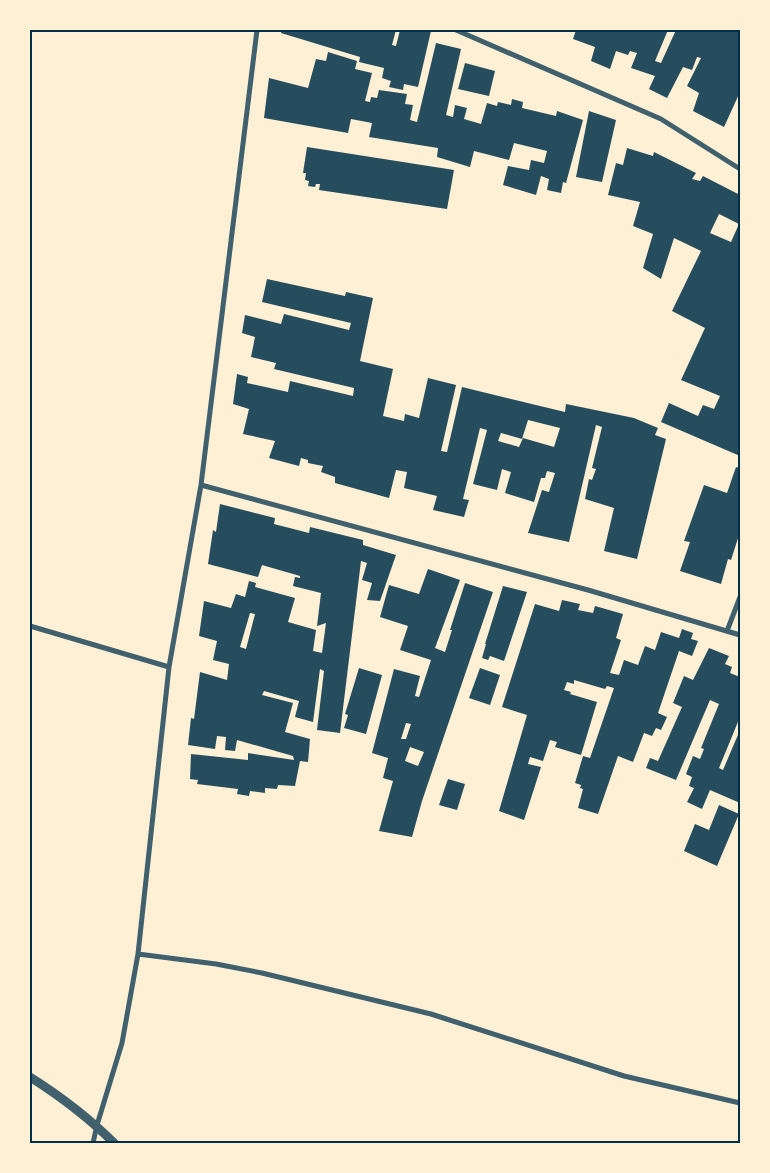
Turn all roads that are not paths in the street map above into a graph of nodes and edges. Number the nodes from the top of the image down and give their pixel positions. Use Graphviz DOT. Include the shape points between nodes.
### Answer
graph roads {
  1 [pos="257,30"];
  2 [pos="456,30"];
  3 [pos="740,169"];
  4 [pos="201,485"];
  5 [pos="740,597"];
  6 [pos="30,626"];
  7 [pos="727,631"];
  8 [pos="740,635"];
  9 [pos="169,667"];
  10 [pos="138,954"];
  11 [pos="30,1077"];
  12 [pos="740,1103"];
  13 [pos="97,1125"];
  14 [pos="93,1143"];
  15 [pos="114,1143"];
  1 -- 4 [label="street"];
  2 -- 3 [label="street" via="661,118"];
  4 -- 7 [label="street"];
  4 -- 9 [label="street"];
  5 -- 7 [label="street"];
  6 -- 9 [label="street"];
  7 -- 8 [label="street"];
  9 -- 10 [label="street"];
  10 -- 12 [label="street" via="262,973 431,1014 624,1076"];
  10 -- 13 [label="street" via="122,1042"];
  11 -- 13 [label="street"];
  13 -- 14 [label="street"];
  13 -- 15 [label="street"];
}
